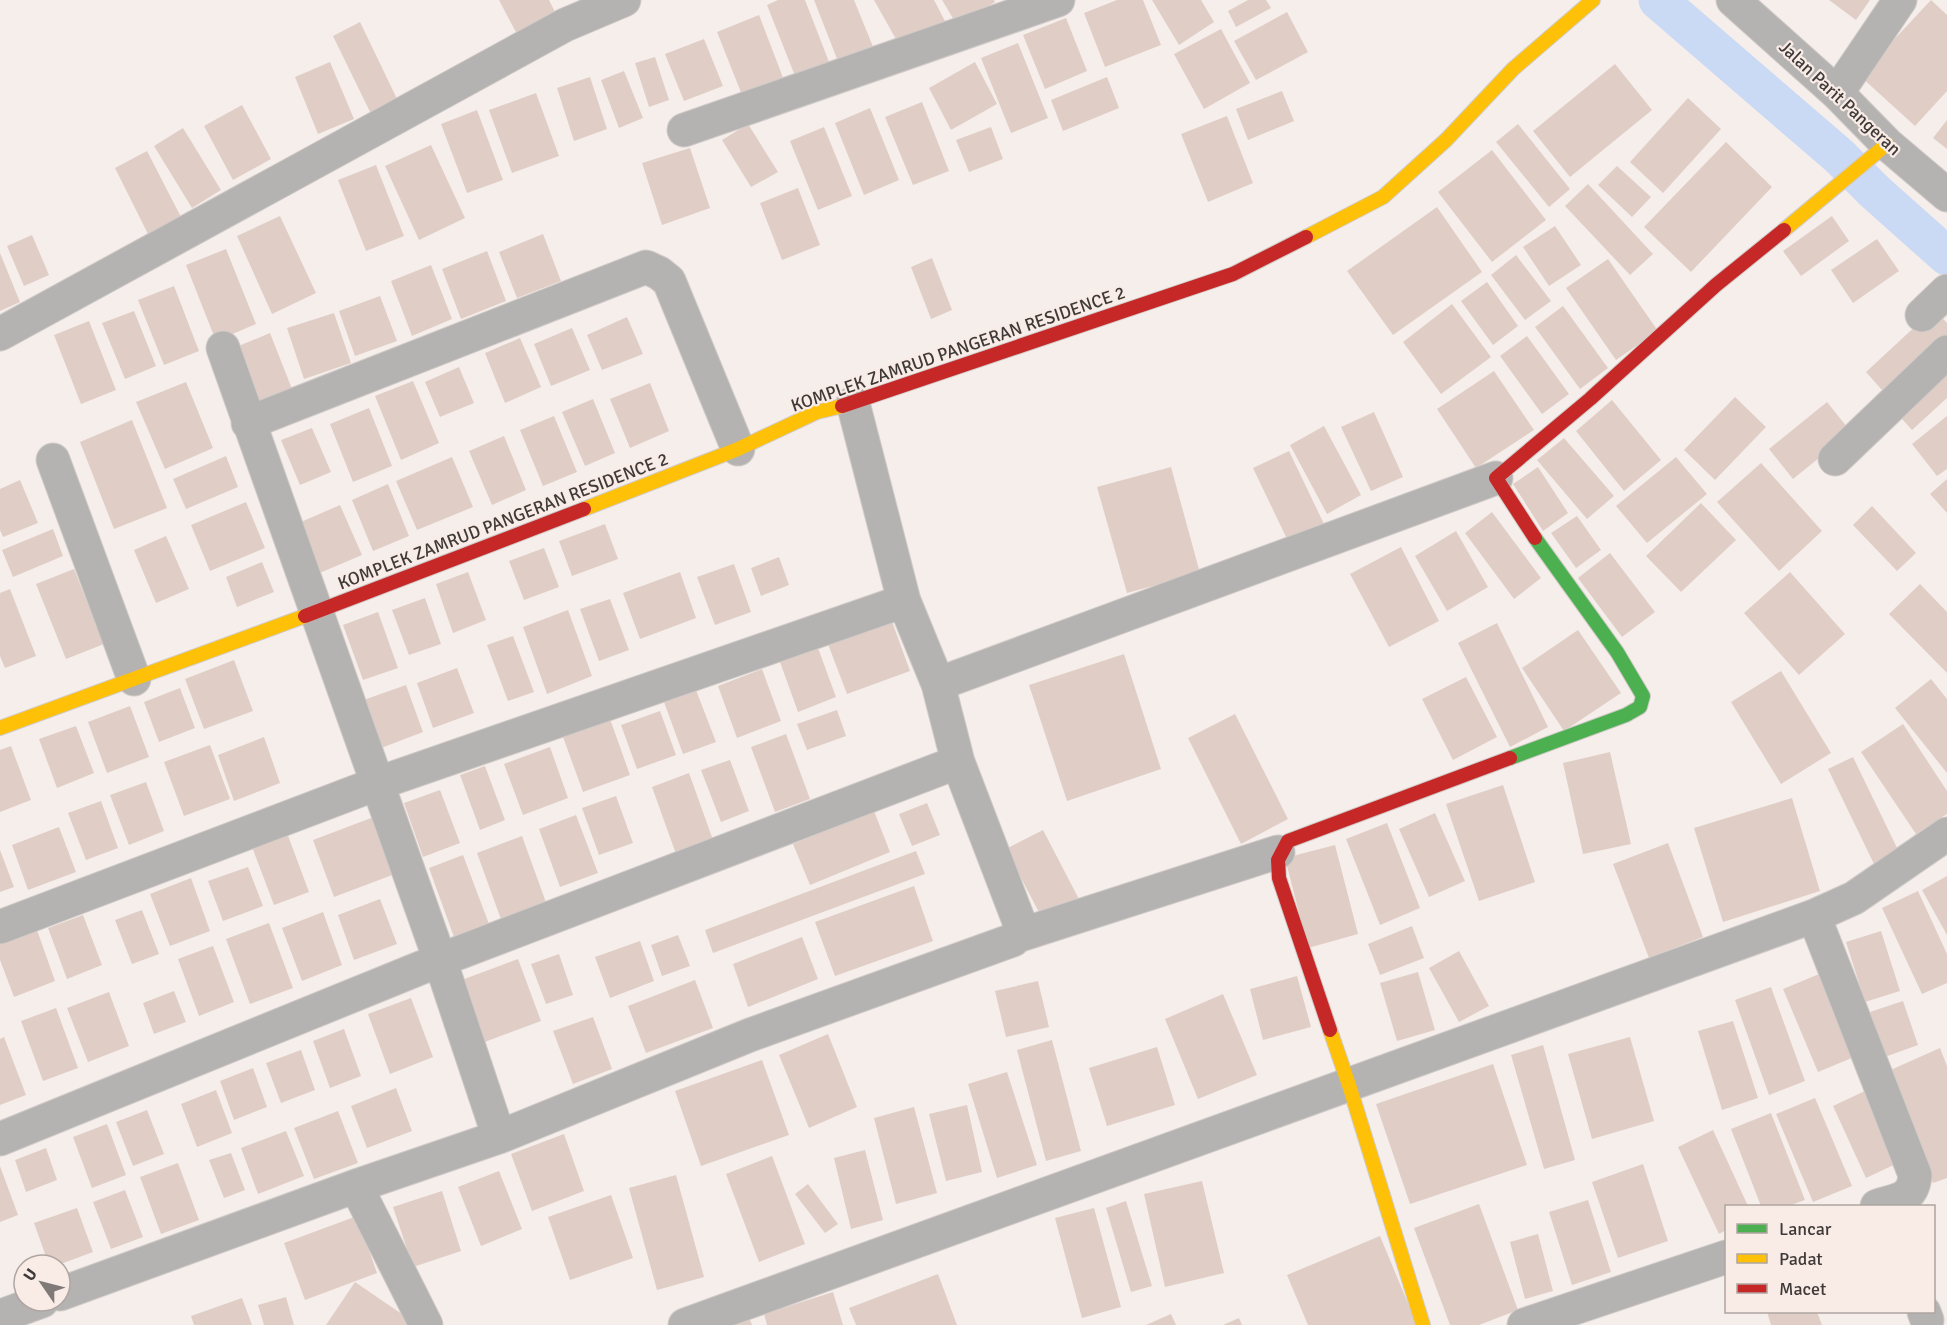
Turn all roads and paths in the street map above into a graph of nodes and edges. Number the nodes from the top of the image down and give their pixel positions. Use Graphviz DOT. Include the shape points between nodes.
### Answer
graph roads {
  1 [pos="624,0"];
  2 [pos="1058,0"];
  3 [pos="1593,0"];
  4 [pos="1733,0"];
  5 [pos="1900,0"];
  6 [pos="1837,93"];
  7 [pos="684,130"];
  8 [pos="1880,149"];
  9 [pos="1947,195"];
  10 [pos="1947,291"];
  11 [pos="1922,315"];
  12 [pos="0,334"];
  13 [pos="223,348"];
  14 [pos="1947,352"];
  15 [pos="853,403"];
  16 [pos="248,423"];
  17 [pos="738,449"];
  18 [pos="1835,459"];
  19 [pos="53,460"];
  20 [pos="1496,478"];
  21 [pos="904,601"];
  22 [pos="317,612"];
  23 [pos="134,679"];
  24 [pos="938,684"];
  25 [pos="0,728"];
  26 [pos="958,762"];
  27 [pos="376,784"];
  28 [pos="1947,834"];
  29 [pos="1278,852"];
  30 [pos="1814,916"];
  31 [pos="0,927"];
  32 [pos="1017,936"];
  33 [pos="440,960"];
  34 [pos="1349,1085"];
  35 [pos="499,1137"];
  36 [pos="0,1139"];
  37 [pos="356,1186"];
  38 [pos="1886,1205"];
  39 [pos="1725,1257"];
  40 [pos="72,1290"];
  41 [pos="426,1325"];
  42 [pos="685,1325"];
  43 [pos="1423,1325"];
  44 [pos="1524,1325"];
  1 -- 12 [label="street" via="565,25"];
  2 -- 7 [label="street"];
  3 -- 15 [label="street, KOMPLEK ZAMRUD PANGERAN RESIDENCE 2" via="1513,69 1446,140 1383,197 1233,274"];
  4 -- 6 [label="street, Jalan Parit Pangeran"];
  5 -- 6 [label="street"];
  6 -- 8 [label="street, Jalan Parit Pangeran"];
  8 -- 9 [label="street, Jalan Parit Pangeran"];
  8 -- 20 [label="street" via="1716,285"];
  10 -- 11 [label="street"];
  13 -- 16 [label="street"];
  14 -- 18 [label="street"];
  15 -- 17 [label="street, KOMPLEK ZAMRUD PANGERAN RESIDENCE 2" via="817,412"];
  15 -- 21 [label="street"];
  16 -- 17 [label="street" via="646,267 669,281"];
  16 -- 22 [label="street"];
  17 -- 22 [label="street, KOMPLEK ZAMRUD PANGERAN RESIDENCE 2"];
  19 -- 23 [label="street"];
  20 -- 24 [label="street"];
  20 -- 29 [label="street" via="1617,652 1643,696 1640,707 1288,841"];
  21 -- 24 [label="street"];
  21 -- 27 [label="street"];
  22 -- 23 [label="street, KOMPLEK ZAMRUD PANGERAN RESIDENCE 2"];
  22 -- 27 [label="street"];
  23 -- 25 [label="street, KOMPLEK ZAMRUD PANGERAN RESIDENCE 2"];
  24 -- 26 [label="street"];
  26 -- 32 [label="street" via="1020,924"];
  26 -- 33 [label="street"];
  27 -- 31 [label="street"];
  27 -- 33 [label="street"];
  28 -- 30 [label="street" via="1854,898"];
  29 -- 32 [label="street"];
  29 -- 34 [label="street" via="1276,870 1282,893"];
  30 -- 34 [label="street"];
  30 -- 38 [label="street" via="1915,1175 1908,1196"];
  32 -- 35 [label="street" via="750,1035"];
  33 -- 35 [label="street"];
  33 -- 36 [label="street"];
  34 -- 42 [label="street"];
  34 -- 43 [label="street"];
  35 -- 37 [label="street"];
  37 -- 40 [label="street"];
  37 -- 41 [label="street"];
  39 -- 44 [label="street"];
}
